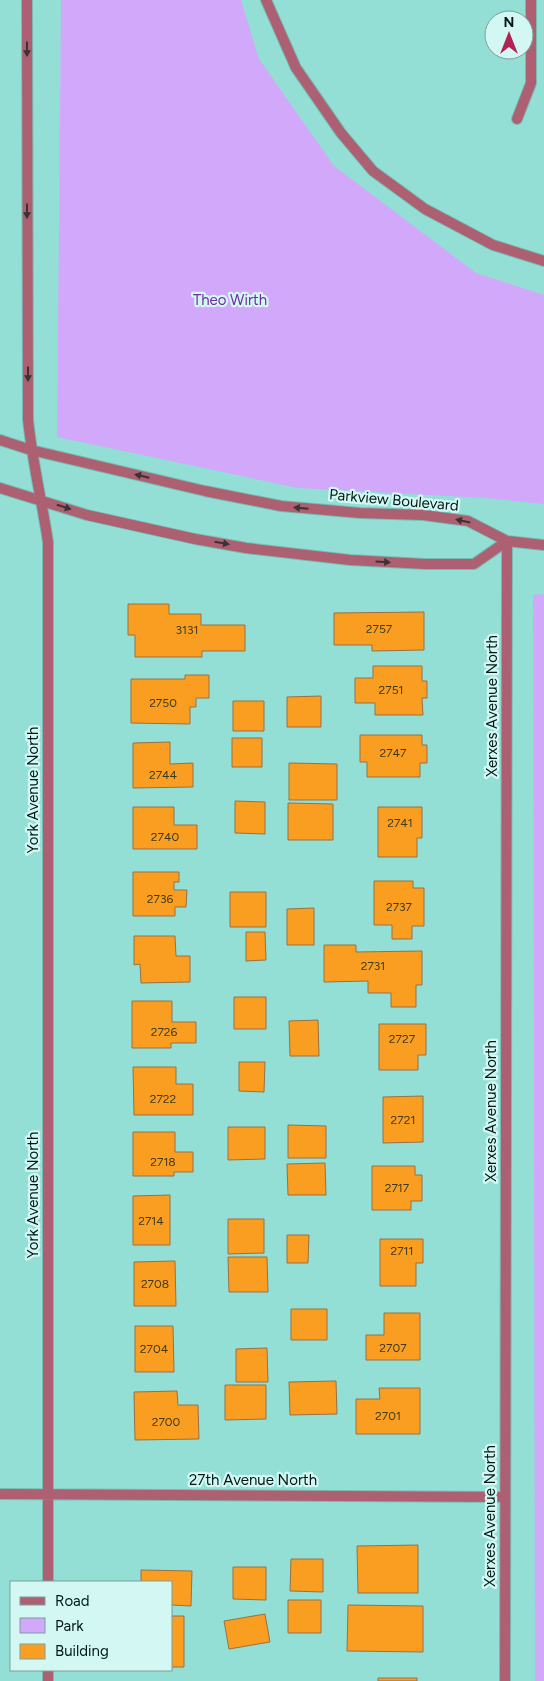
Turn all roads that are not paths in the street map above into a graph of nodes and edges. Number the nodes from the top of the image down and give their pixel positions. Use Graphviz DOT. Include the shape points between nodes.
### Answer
graph roads {
  1 [pos="27,0"];
  2 [pos="266,0"];
  3 [pos="531,0"];
  4 [pos="517,119"];
  5 [pos="544,261"];
  6 [pos="0,440"];
  7 [pos="31,450"];
  8 [pos="0,488"];
  9 [pos="42,500"];
  10 [pos="507,541"];
  11 [pos="544,544"];
  12 [pos="0,1494"];
  13 [pos="48,1494"];
  14 [pos="505,1496"];
  15 [pos="48,1581"];
  16 [pos="505,1681"];
  1 -- 7 [label="street, York Avenue North, one-way" via="28,419"];
  2 -- 5 [label="street" via="296,68 341,133 373,171 425,209 493,245"];
  3 -- 4 [label="street" via="531,83"];
  6 -- 7 [label="street, Parkview Boulevard"];
  7 -- 9 [label="street, York Avenue North"];
  10 -- 7 [label="street, Parkview Boulevard, one-way" via="468,521 281,506"];
  8 -- 9 [label="street"];
  9 -- 10 [label="street, one-way" via="195,539 350,560 474,564"];
  9 -- 13 [label="street, York Avenue North" via="48,542"];
  10 -- 11 [label="street"];
  10 -- 14 [label="street, Xerxes Avenue North"];
  12 -- 13 [label="street, 27th Avenue North"];
  13 -- 14 [label="street, 27th Avenue North"];
  13 -- 15 [label="street, York Avenue North"];
  14 -- 16 [label="street, Xerxes Avenue North"];
}
